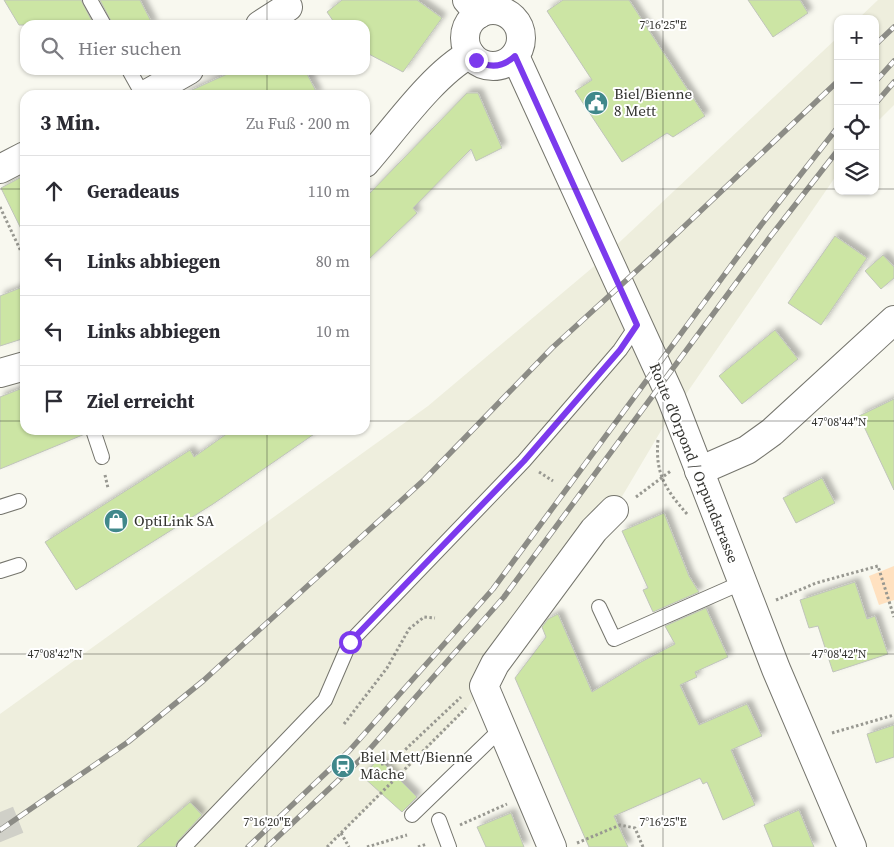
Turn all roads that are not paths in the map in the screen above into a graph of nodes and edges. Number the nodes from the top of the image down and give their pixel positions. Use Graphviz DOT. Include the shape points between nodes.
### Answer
graph roads {
  1 [pos="90,0"];
  2 [pos="486,6"];
  3 [pos="288,7"];
  4 [pos="101,20"];
  5 [pos="268,20"];
  6 [pos="470,54"];
  7 [pos="515,56"];
  8 [pos="132,75"];
  9 [pos="180,75"];
  10 [pos="141,90"];
  11 [pos="153,90"];
  12 [pos="370,157"];
  13 [pos="20,159"];
  14 [pos="0,169"];
  15 [pos="894,320"];
  16 [pos="637,325"];
  17 [pos="20,367"];
  18 [pos="0,373"];
  19 [pos="95,435"];
  20 [pos="102,457"];
  21 [pos="699,471"];
  22 [pos="19,501"];
  23 [pos="0,506"];
  24 [pos="614,510"];
  25 [pos="19,564"];
  26 [pos="0,571"];
  27 [pos="741,583"];
  28 [pos="599,607"];
  29 [pos="501,729"];
  30 [pos="412,815"];
  31 [pos="441,825"];
  32 [pos="564,845"];
  33 [pos="184,847"];
  34 [pos="449,847"];
  35 [pos="852,847"];
  1 -- 4 [label="lane"];
  2 -- 6 [label="main road" via="466,32"];
  2 -- 7 [label="main road" via="514,20 520,28 520,47"];
  3 -- 5 [label="main road"];
  6 -- 7 [label="main road" via="483,64 492,66 509,62"];
  6 -- 12 [label="main road" via="455,62 440,77"];
  7 -- 16 [label="main road, Route d'Orpond / Orpundstrasse"];
  8 -- 10 [label="lane"];
  9 -- 11 [label="main road"];
  13 -- 14 [label="main road"];
  15 -- 21 [label="main road" via="772,432 747,450"];
  16 -- 21 [label="main road, Route d'Orpond / Orpundstrasse" via="671,397"];
  16 -- 33 [label="lane" via="620,350 524,461 350,642 325,700"];
  17 -- 18 [label="main road"];
  19 -- 20 [label="lane"];
  21 -- 27 [label="main road, Route d'Orpond / Orpundstrasse"];
  22 -- 23 [label="lane"];
  24 -- 29 [label="main road" via="594,530 490,675"];
  25 -- 26 [label="lane"];
  27 -- 28 [label="lane" via="614,638"];
  27 -- 35 [label="main road, Route d'Orpond / Orpundstrasse"];
  29 -- 30 [label="lane"];
  29 -- 32 [label="main road" via="529,795"];
  31 -- 34 [label="lane"];
}
